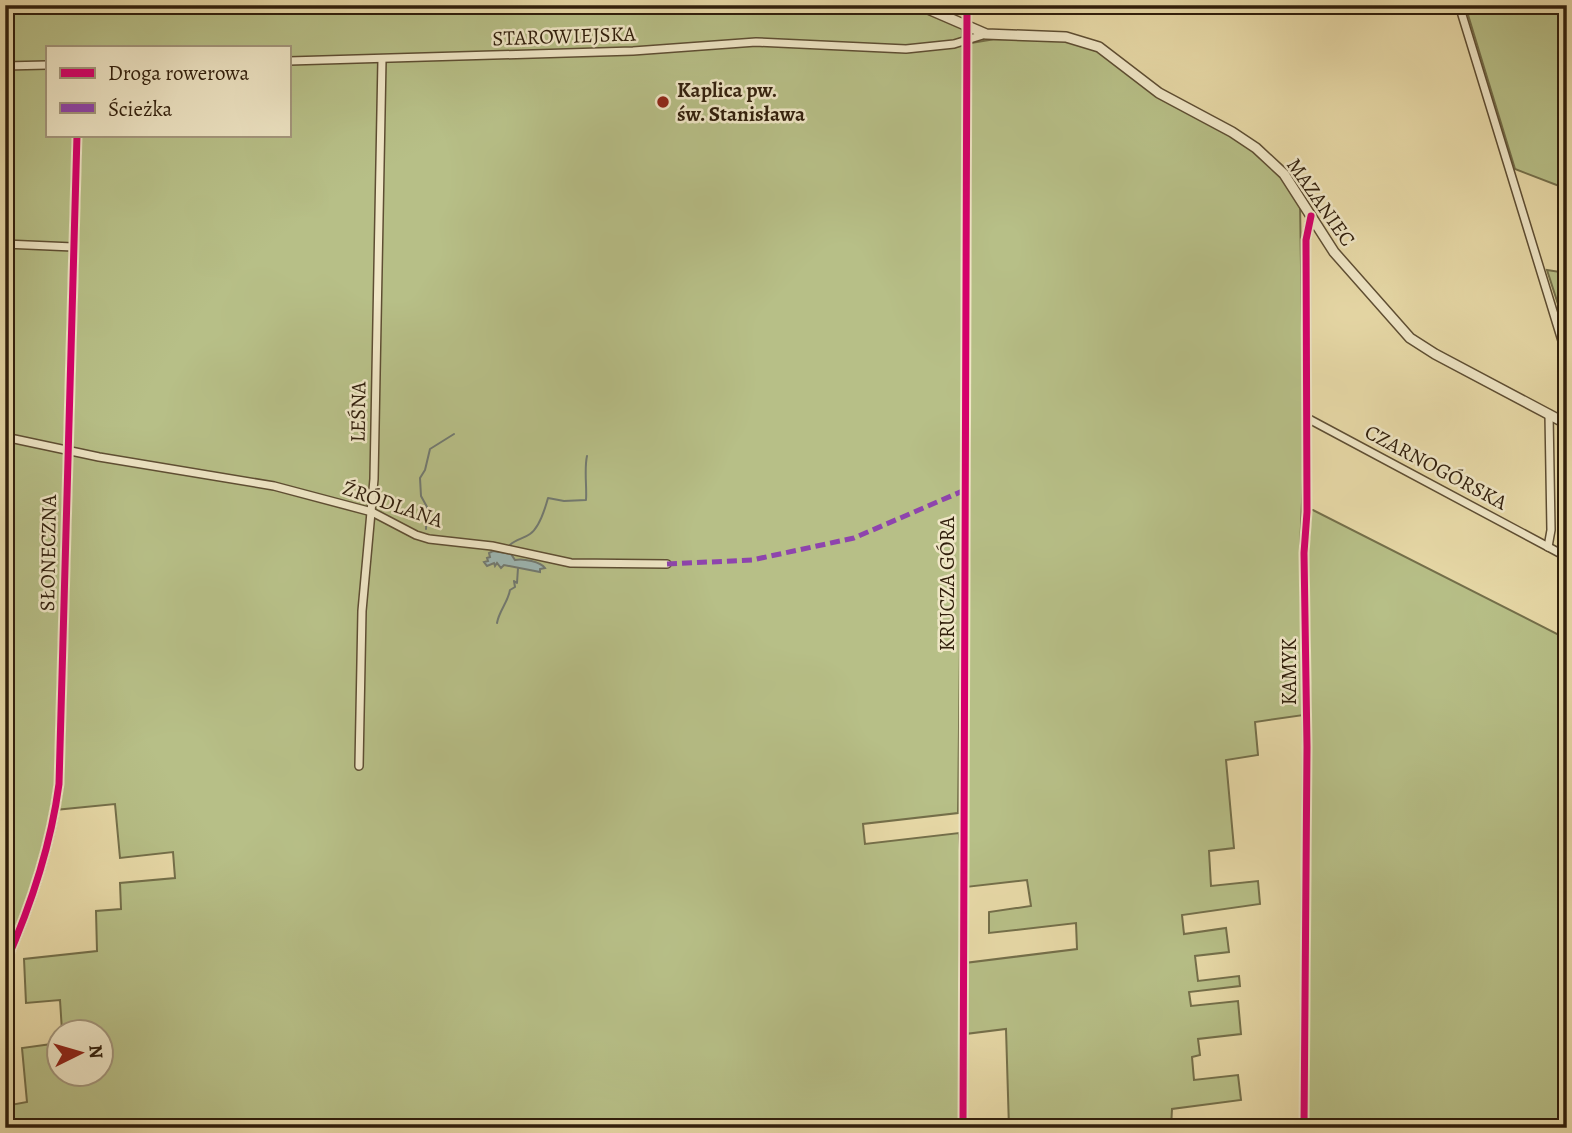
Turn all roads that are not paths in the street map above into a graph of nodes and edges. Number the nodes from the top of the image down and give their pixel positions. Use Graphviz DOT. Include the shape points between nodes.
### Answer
graph roads {
  1 [pos="919,5"];
  2 [pos="967,5"];
  3 [pos="1459,5"];
  4 [pos="966,24"];
  5 [pos="986,34"];
  6 [pos="965,41"];
  7 [pos="382,59"];
  8 [pos="290,61"];
  9 [pos="46,65"];
  10 [pos="5,66"];
  11 [pos="77,136"];
  12 [pos="1311,216"];
  13 [pos="5,244"];
  14 [pos="73,247"];
  15 [pos="1567,357"];
  16 [pos="1549,414"];
  17 [pos="1307,418"];
  18 [pos="1567,424"];
  19 [pos="5,437"];
  20 [pos="68,451"];
  21 [pos="372,512"];
  22 [pos="1548,547"];
  23 [pos="1567,557"];
  24 [pos="667,564"];
  25 [pos="359,765"];
  26 [pos="5,964"];
  27 [pos="963,1128"];
  28 [pos="1304,1128"];
  1 -- 4 [label="street, MAZANIEC"];
  2 -- 4 [label="street"];
  3 -- 15 [label="street"];
  4 -- 5 [label="street, MAZANIEC"];
  4 -- 6 [label="street, KRUCZA GÓRA"];
  5 -- 6 [label="street, STAROWIEJSKA"];
  5 -- 12 [label="street, MAZANIEC" via="1066,37 1099,47 1160,93 1256,148 1290,181"];
  6 -- 7 [label="street, STAROWIEJSKA" via="905,49 756,42"];
  6 -- 27 [label="street, KRUCZA GÓRA"];
  7 -- 8 [label="street, STAROWIEJSKA"];
  7 -- 21 [label="street, LEŚNA"];
  9 -- 10 [label="street"];
  11 -- 14 [label="street, SŁONECZNA"];
  12 -- 16 [label="street, MAZANIEC" via="1334,252 1410,338"];
  12 -- 17 [label="street, KAMYK" via="1306,240"];
  13 -- 14 [label="street"];
  14 -- 20 [label="street, SŁONECZNA"];
  16 -- 18 [label="street, MAZANIEC"];
  16 -- 22 [label="street"];
  17 -- 22 [label="street, CZARNOGÓRSKA"];
  17 -- 28 [label="street, KAMYK"];
  19 -- 20 [label="street, ŹRÓDLANA"];
  20 -- 21 [label="street, ŹRÓDLANA" via="274,486"];
  20 -- 26 [label="street, SŁONECZNA" via="57,794 49,835"];
  21 -- 24 [label="street, ŹRÓDLANA" via="429,539 492,546 571,564"];
  21 -- 25 [label="street, LEŚNA" via="362,611"];
  22 -- 23 [label="street, CZARNOGÓRSKA"];
}
